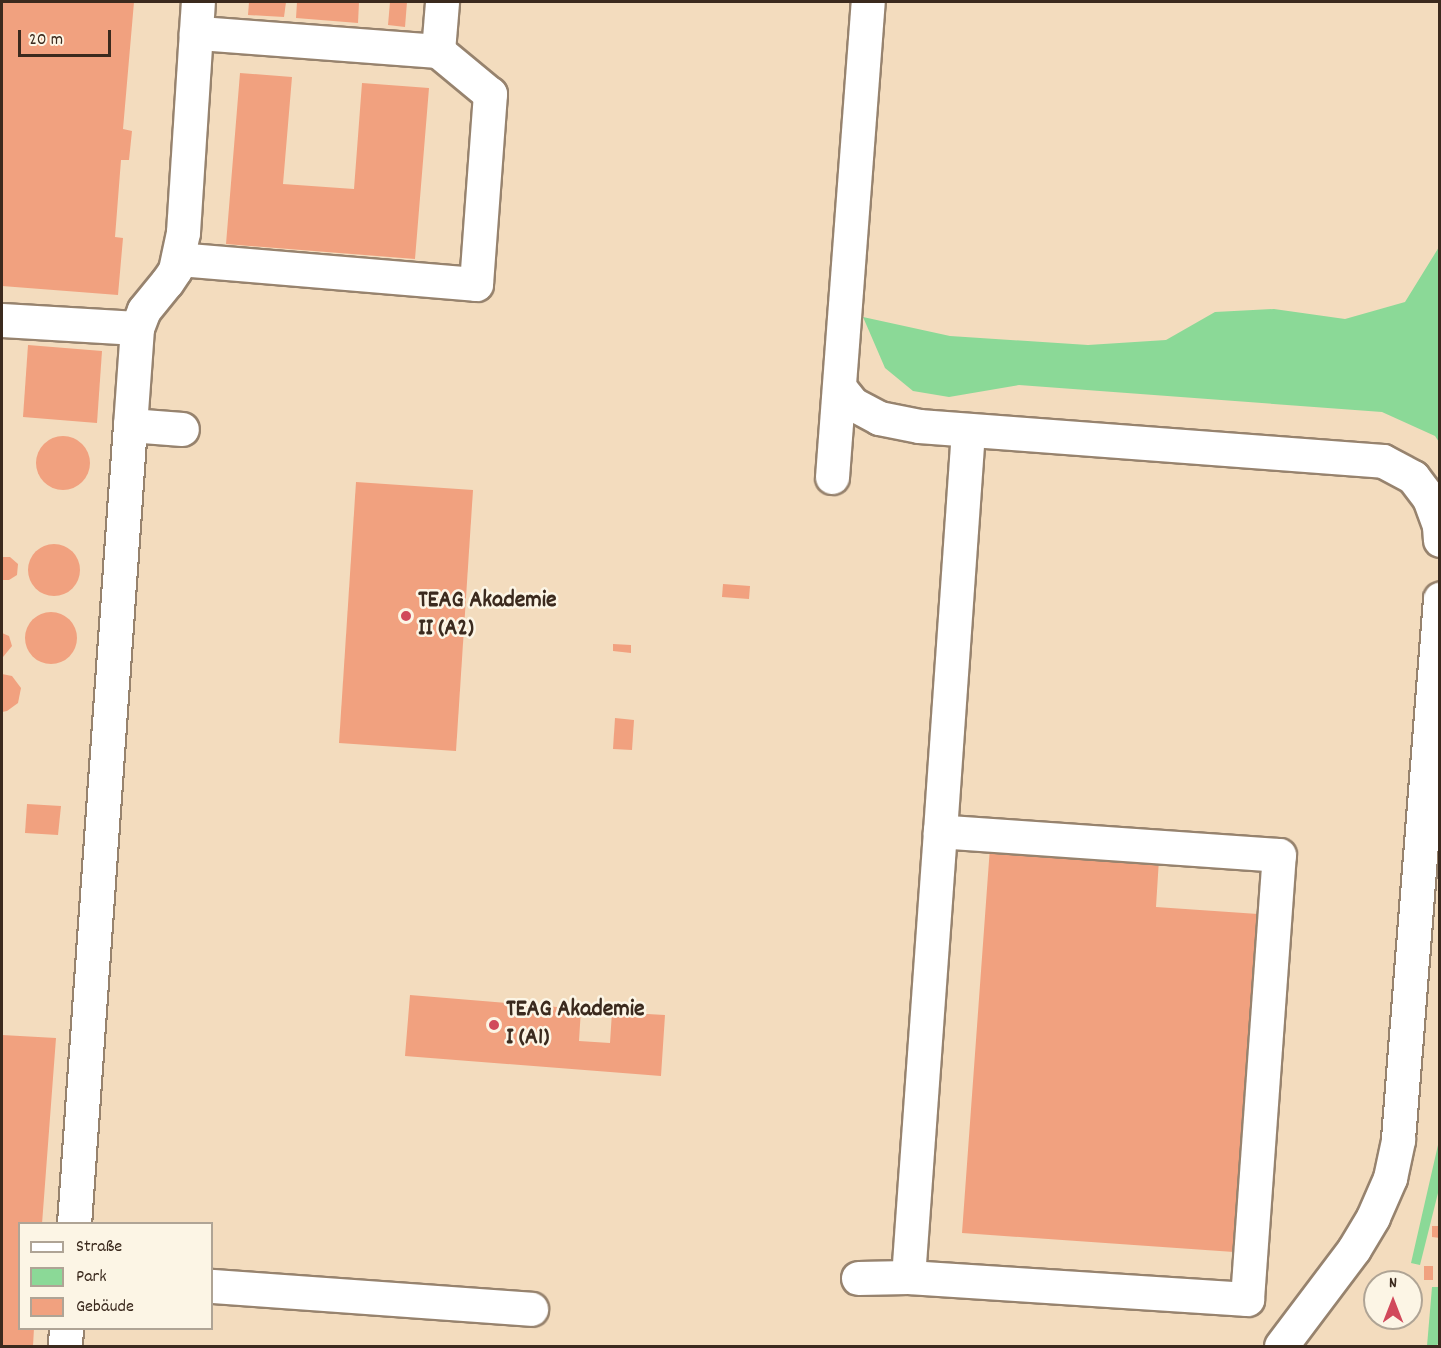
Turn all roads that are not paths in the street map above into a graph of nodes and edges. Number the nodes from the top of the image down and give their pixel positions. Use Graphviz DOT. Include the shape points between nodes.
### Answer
graph roads {
  1 [pos="442,2"];
  2 [pos="868,2"];
  3 [pos="197,17"];
  4 [pos="438,51"];
  5 [pos="178,259"];
  6 [pos="2,320"];
  7 [pos="137,328"];
  8 [pos="839,387"];
  9 [pos="130,425"];
  10 [pos="182,429"];
  11 [pos="968,431"];
  12 [pos="832,477"];
  13 [pos="1440,540"];
  14 [pos="1440,599"];
  15 [pos="940,831"];
  16 [pos="74,1222"];
  17 [pos="908,1276"];
  18 [pos="858,1278"];
  19 [pos="213,1286"];
  20 [pos="531,1308"];
  21 [pos="66,1330"];
  22 [pos="65,1347"];
  23 [pos="1281,1347"];
  1 -- 4 [label="lane"];
  2 -- 8 [label="lane"];
  3 -- 4 [label="lane"];
  3 -- 5 [label="lane"];
  4 -- 5 [label="lane" via="490,94 476,284"];
  5 -- 7 [label="lane" via="167,282 144,310"];
  6 -- 7 [label="lane"];
  7 -- 9 [label="lane"];
  8 -- 11 [label="lane" via="853,404 879,418"];
  8 -- 12 [label="lane"];
  9 -- 10 [label="lane"];
  9 -- 16 [label="lane"];
  11 -- 13 [label="lane" via="1383,461 1413,477 1429,498"];
  11 -- 15 [label="lane"];
  14 -- 23 [label="lane" via="1398,1140 1389,1178 1373,1217"];
  15 -- 17 [label="lane"];
  15 -- 17 [label="lane" via="1279,855 1246,1299"];
  17 -- 18 [label="lane"];
  19 -- 20 [label="lane"];
  21 -- 22 [label="lane"];
}
